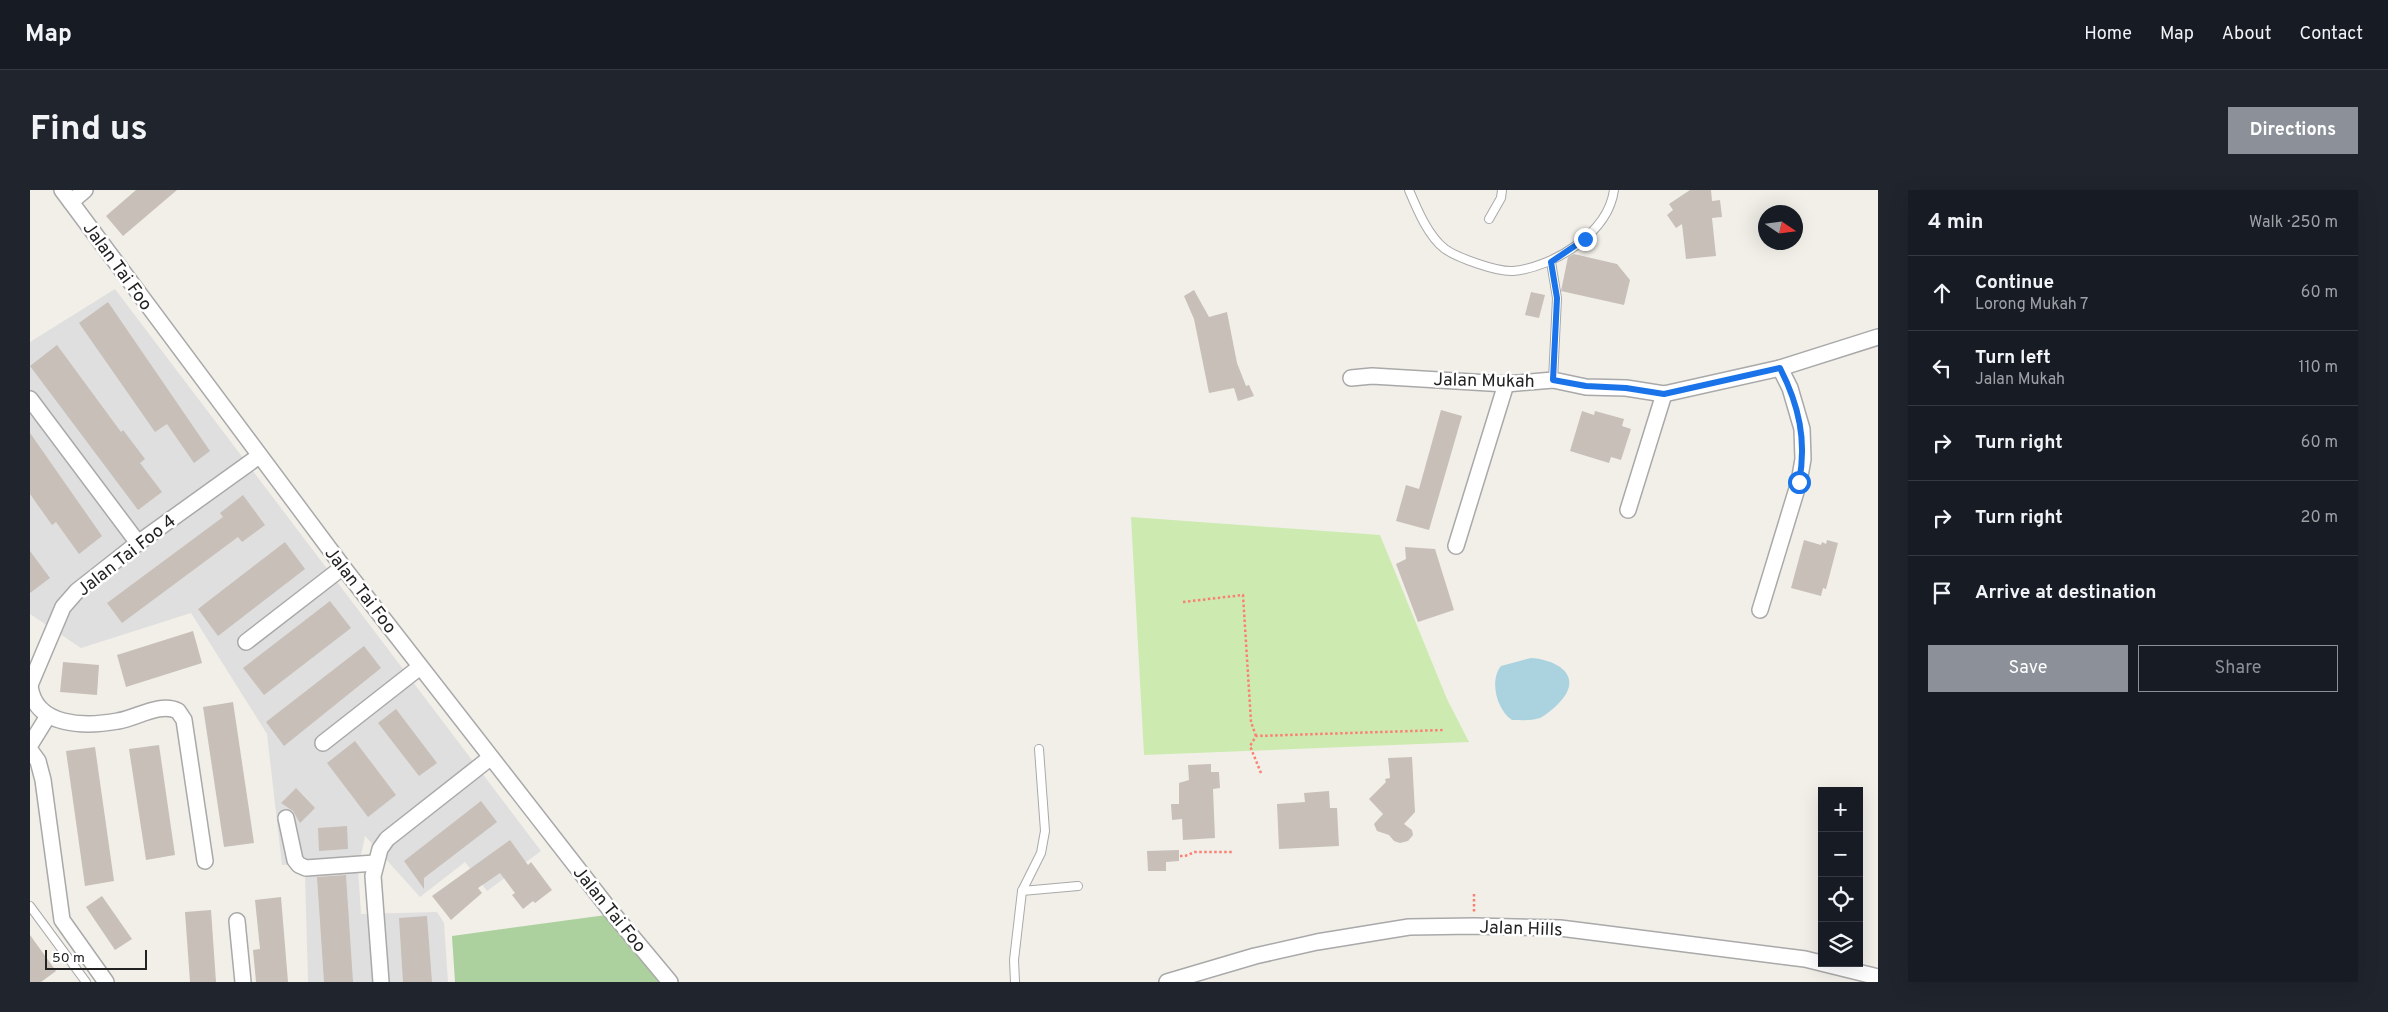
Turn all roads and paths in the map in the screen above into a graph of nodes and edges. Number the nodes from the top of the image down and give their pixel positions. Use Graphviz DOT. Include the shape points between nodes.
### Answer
graph roads {
  1 [pos="85,190"];
  2 [pos="1409,190"];
  3 [pos="1502,190"];
  4 [pos="1614,190"];
  5 [pos="66,196"];
  6 [pos="1489,220"];
  7 [pos="1551,262"];
  8 [pos="1878,337"];
  9 [pos="1780,368"];
  10 [pos="1351,378"];
  11 [pos="1553,380"];
  12 [pos="1506,384"];
  13 [pos="1664,394"];
  14 [pos="30,399"];
  15 [pos="259,456"];
  16 [pos="1628,510"];
  17 [pos="138,543"];
  18 [pos="1456,546"];
  19 [pos="343,567"];
  20 [pos="1183,602"];
  21 [pos="1760,610"];
  22 [pos="246,642"];
  23 [pos="420,667"];
  24 [pos="30,685"];
  25 [pos="48,716"];
  26 [pos="1444,730"];
  27 [pos="1256,736"];
  28 [pos="323,743"];
  29 [pos="30,745"];
  30 [pos="1039,749"];
  31 [pos="30,750"];
  32 [pos="490,758"];
  33 [pos="1261,773"];
  34 [pos="286,818"];
  35 [pos="1234,852"];
  36 [pos="1180,856"];
  37 [pos="205,861"];
  38 [pos="375,864"];
  39 [pos="1078,886"];
  40 [pos="1022,891"];
  41 [pos="1474,894"];
  42 [pos="30,906"];
  43 [pos="237,921"];
  44 [pos="1474,926"];
  45 [pos="1878,977"];
  46 [pos="86,982"];
  47 [pos="106,982"];
  48 [pos="243,982"];
  49 [pos="381,982"];
  50 [pos="670,982"];
  51 [pos="1015,982"];
  52 [pos="1167,982"];
  1 -- 5 [label="street"];
  2 -- 7 [label="lane" via="1421,218 1444,248 1471,262 1512,271"];
  3 -- 6 [label="lane"];
  4 -- 7 [label="lane" via="1612,204 1585,239"];
  5 -- 15 [label="street, Jalan Tai Foo"];
  7 -- 11 [label="lane" via="1557,298"];
  8 -- 9 [label="street, Jalan Mukah"];
  9 -- 13 [label="street, Jalan Mukah"];
  9 -- 21 [label="street" via="1790,388 1802,429 1803,459"];
  10 -- 12 [label="street, Jalan Mukah" via="1366,376"];
  11 -- 12 [label="street, Jalan Mukah"];
  11 -- 13 [label="street, Jalan Mukah"];
  12 -- 18 [label="street"];
  13 -- 16 [label="street"];
  14 -- 17 [label="street"];
  15 -- 17 [label="street, Jalan Tai Foo 4"];
  15 -- 19 [label="street, Jalan Tai Foo"];
  17 -- 24 [label="street, Jalan Tai Foo 4" via="77,591 64,607"];
  19 -- 22 [label="street"];
  19 -- 23 [label="street, Jalan Tai Foo"];
  20 -- 27 [label="path" via="1244,595 1251,722"];
  23 -- 28 [label="street"];
  23 -- 32 [label="street, Jalan Tai Foo"];
  24 -- 25 [label="street, Jalan Tai Foo 4" via="32,698"];
  25 -- 29 [label="street"];
  25 -- 37 [label="street" via="70,723 92,724 120,721 161,709 178,712 184,720"];
  26 -- 27 [label="path"];
  27 -- 33 [label="path" via="1250,746"];
  30 -- 40 [label="lane" via="1045,831 1041,853"];
  31 -- 47 [label="street" via="38,761 43,780 62,920"];
  32 -- 38 [label="street" via="387,838"];
  32 -- 50 [label="street, Jalan Tai Foo"];
  34 -- 38 [label="street" via="295,860 299,865 306,868"];
  35 -- 36 [label="path" via="1195,852"];
  38 -- 49 [label="street"];
  39 -- 40 [label="lane"];
  40 -- 51 [label="lane" via="1014,960"];
  41 -- 44 [label="path"];
  42 -- 46 [label="lane"];
  43 -- 48 [label="street"];
  44 -- 45 [label="street, Jalan Hills" via="1570,929 1804,959"];
  44 -- 52 [label="street, Jalan Hills" via="1409,927 1317,942"];
}
